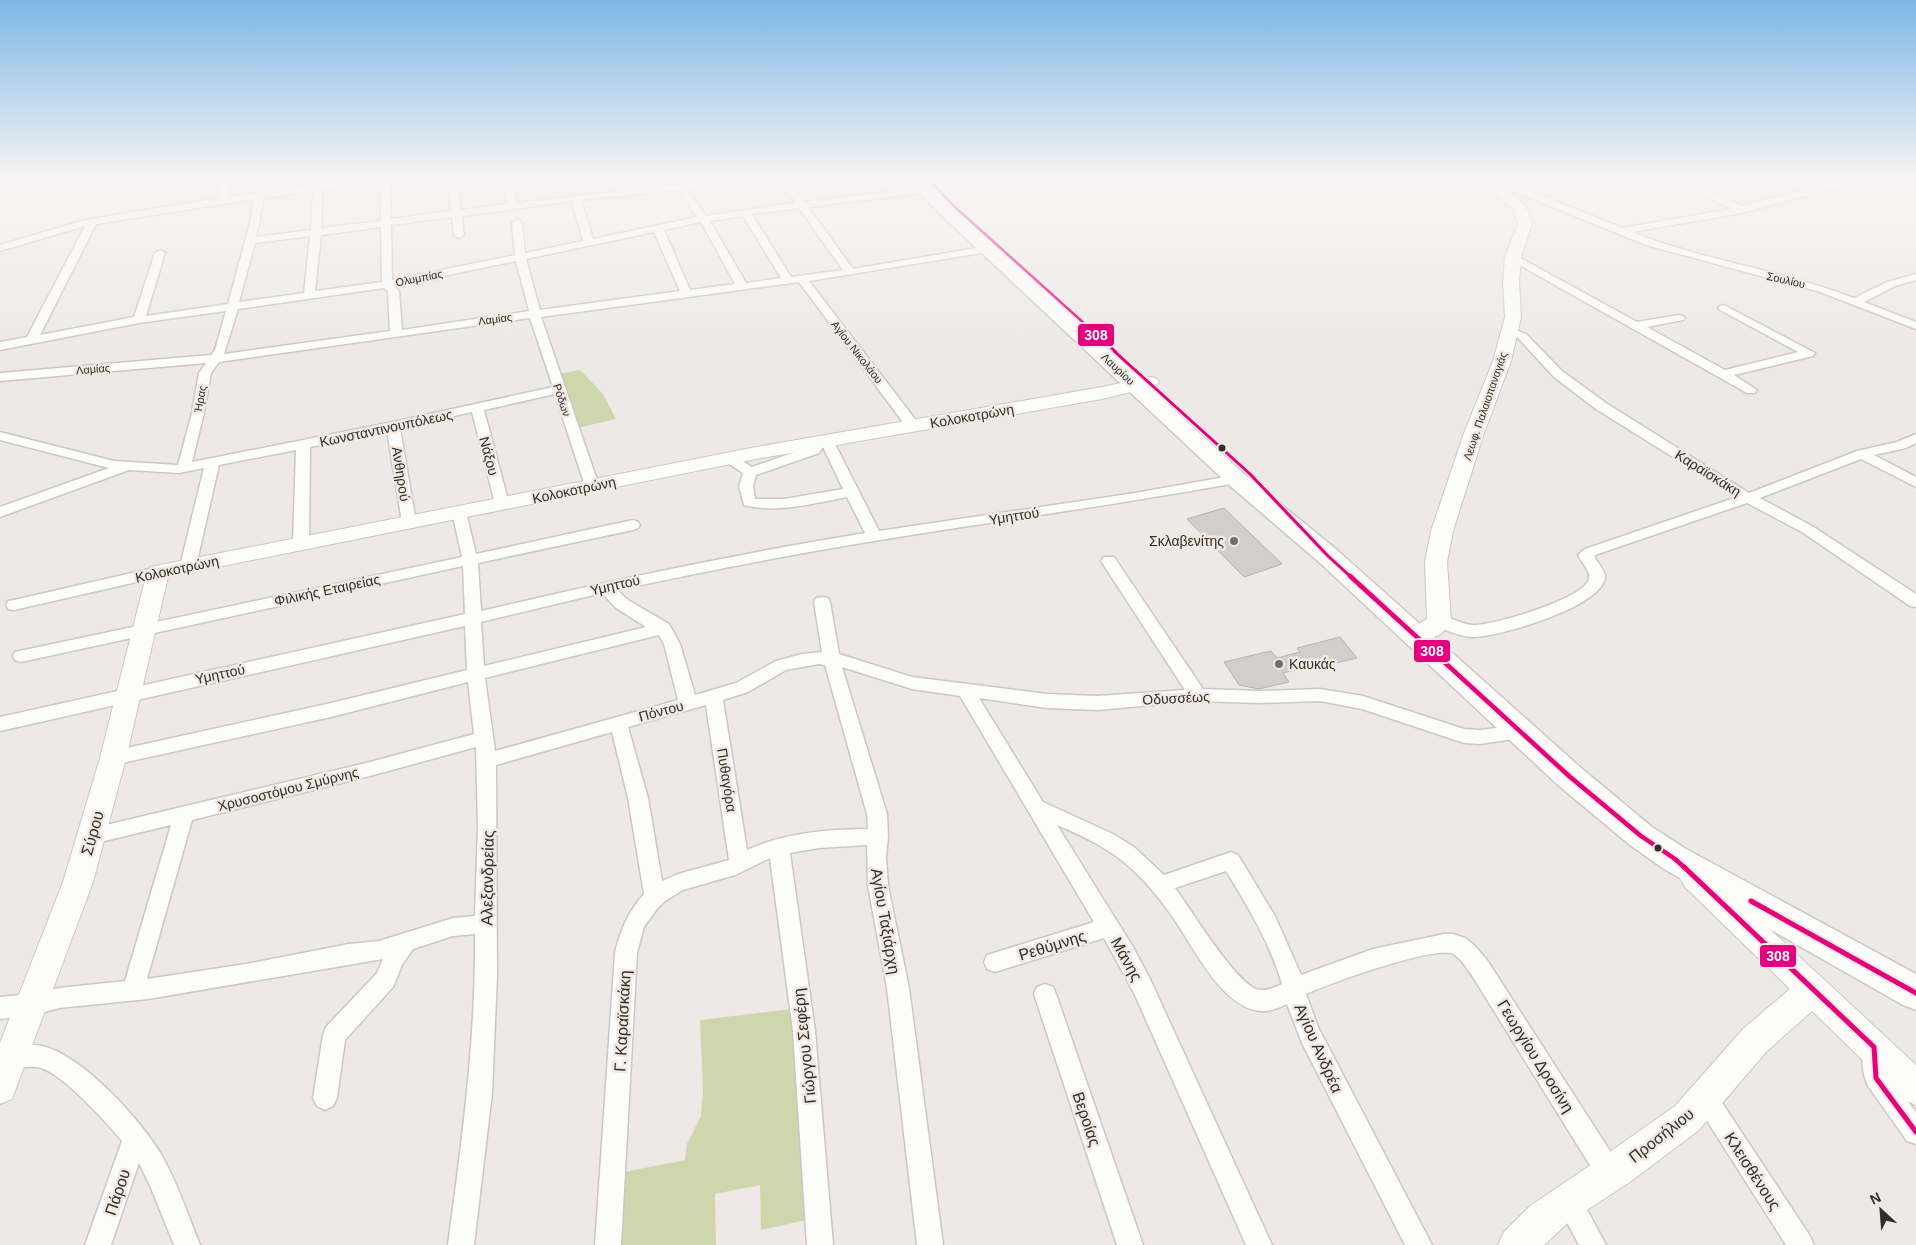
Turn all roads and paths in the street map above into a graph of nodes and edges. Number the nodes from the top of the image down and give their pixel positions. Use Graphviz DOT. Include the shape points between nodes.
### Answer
graph roads {
  1 [pos="42,236"];
  2 [pos="85,236"];
  3 [pos="251,236"];
  4 [pos="286,236"];
  5 [pos="316,236"];
  6 [pos="387,236"];
  7 [pos="518,236"];
  8 [pos="587,236"];
  9 [pos="621,236"];
  10 [pos="661,236"];
  11 [pos="713,236"];
  12 [pos="761,236"];
  13 [pos="825,236"];
  14 [pos="975,236"];
  15 [pos="986,236"];
  16 [pos="1521,236"];
  17 [pos="1634,236"];
  18 [pos="250,241"];
  19 [pos="589,243"];
  20 [pos="0,248"];
  21 [pos="988,249"];
  22 [pos="160,252"];
  23 [pos="1513,257"];
  24 [pos="520,258"];
  25 [pos="850,272"];
  26 [pos="1916,277"];
  27 [pos="801,278"];
  28 [pos="788,280"];
  29 [pos="387,284"];
  30 [pos="742,286"];
  31 [pos="686,293"];
  32 [pos="309,296"];
  33 [pos="1856,301"];
  34 [pos="234,306"];
  35 [pos="1724,308"];
  36 [pos="535,314"];
  37 [pos="1679,318"];
  38 [pos="138,320"];
  39 [pos="1638,326"];
  40 [pos="1916,326"];
  41 [pos="1510,331"];
  42 [pos="396,334"];
  43 [pos="32,340"];
  44 [pos="0,346"];
  45 [pos="217,358"];
  46 [pos="1724,374"];
  47 [pos="0,377"];
  48 [pos="1143,384"];
  49 [pos="559,389"];
  50 [pos="1751,390"];
  51 [pos="477,408"];
  52 [pos="393,426"];
  53 [pos="913,426"];
  54 [pos="0,436"];
  55 [pos="1916,438"];
  56 [pos="823,441"];
  57 [pos="303,445"];
  58 [pos="1862,454"];
  59 [pos="729,459"];
  60 [pos="212,464"];
  61 [pos="126,466"];
  62 [pos="184,468"];
  63 [pos="751,472"];
  64 [pos="1236,479"];
  65 [pos="1916,483"];
  66 [pos="592,486"];
  67 [pos="851,492"];
  68 [pos="1748,498"];
  69 [pos="502,504"];
  70 [pos="0,512"];
  71 [pos="459,512"];
  72 [pos="409,522"];
  73 [pos="633,525"];
  74 [pos="874,536"];
  75 [pos="301,544"];
  76 [pos="1328,556"];
  77 [pos="470,560"];
  78 [pos="1109,561"];
  79 [pos="188,566"];
  80 [pos="158,572"];
  81 [pos="605,587"];
  82 [pos="822,602"];
  83 [pos="1916,602"];
  84 [pos="14,605"];
  85 [pos="474,618"];
  86 [pos="663,628"];
  87 [pos="144,629"];
  88 [pos="1428,629"];
  89 [pos="21,656"];
  90 [pos="831,657"];
  91 [pos="476,674"];
  92 [pos="966,690"];
  93 [pos="129,694"];
  94 [pos="1198,695"];
  95 [pos="714,697"];
  96 [pos="688,703"];
  97 [pos="618,722"];
  98 [pos="0,724"];
  99 [pos="1521,732"];
  100 [pos="484,738"];
  101 [pos="113,758"];
  102 [pos="487,760"];
  103 [pos="1038,808"];
  104 [pos="184,814"];
  105 [pos="92,836"];
  106 [pos="878,837"];
  107 [pos="779,848"];
  108 [pos="1675,859"];
  109 [pos="739,863"];
  110 [pos="1159,885"];
  111 [pos="656,897"];
  112 [pos="486,924"];
  113 [pos="1791,924"];
  114 [pos="1109,927"];
  115 [pos="406,942"];
  116 [pos="1456,945"];
  117 [pos="996,962"];
  118 [pos="1804,981"];
  119 [pos="1294,989"];
  120 [pos="133,990"];
  121 [pos="1916,993"];
  122 [pos="1045,994"];
  123 [pos="30,1005"];
  124 [pos="0,1008"];
  125 [pos="1874,1047"];
  126 [pos="12,1058"];
  127 [pos="0,1086"];
  128 [pos="1916,1088"];
  129 [pos="1705,1097"];
  130 [pos="325,1098"];
  131 [pos="1916,1132"];
  132 [pos="135,1138"];
  133 [pos="1610,1174"];
  134 [pos="1568,1200"];
  135 [pos="98,1245"];
  136 [pos="187,1245"];
  137 [pos="461,1245"];
  138 [pos="608,1245"];
  139 [pos="820,1245"];
  140 [pos="930,1245"];
  141 [pos="1130,1245"];
  142 [pos="1259,1245"];
  143 [pos="1419,1245"];
  144 [pos="1517,1245"];
  145 [pos="1593,1245"];
  146 [pos="1800,1245"];
  1 -- 20 [label="street"];
  2 -- 43 [label="street"];
  3 -- 18 [label="street, Ήρας"];
  4 -- 18 [label="street"];
  5 -- 32 [label="street"];
  6 -- 29 [label="street"];
  7 -- 24 [label="street, Ρόδων"];
  8 -- 19 [label="street"];
  9 -- 19 [label="street, Ολυμπίας"];
  10 -- 31 [label="street"];
  11 -- 30 [label="street"];
  12 -- 28 [label="street"];
  13 -- 25 [label="street"];
  14 -- 21 [label="main road, Λαυρίου"];
  15 -- 48 [label="main road, Λαυρίου"];
  16 -- 23 [label="street, Λεωφ. Παλαιοπαναγιάς"];
  17 -- 33 [label="street, Σουλίου" via="1692,256 1819,288"];
  18 -- 34 [label="street, Ήρας"];
  19 -- 24 [label="street, Ολυμπίας"];
  21 -- 25 [label="street, Λαμίας"];
  21 -- 48 [label="main road, Λαυρίου"];
  22 -- 38 [label="street"];
  23 -- 39 [label="street"];
  23 -- 41 [label="street, Λεωφ. Παλαιοπαναγιάς"];
  24 -- 29 [label="street, Ολυμπίας"];
  24 -- 36 [label="street, Ρόδων"];
  25 -- 27 [label="street, Λαμίας"];
  26 -- 33 [label="street" via="1891,284"];
  27 -- 28 [label="street, Λαμίας"];
  27 -- 53 [label="street, Αγίου Νικολάου"];
  28 -- 30 [label="street, Λαμίας"];
  29 -- 32 [label="street, Ολυμπίας"];
  29 -- 42 [label="street" via="393,291"];
  30 -- 31 [label="street, Λαμίας"];
  31 -- 36 [label="street, Λαμίας"];
  32 -- 34 [label="street, Ολυμπίας"];
  33 -- 40 [label="street, Σουλίου"];
  34 -- 38 [label="street, Ολυμπίας"];
  34 -- 45 [label="street, Ήρας"];
  35 -- 46 [label="street" via="1809,353"];
  36 -- 42 [label="street, Λαμίας"];
  36 -- 49 [label="street, Ρόδων"];
  37 -- 39 [label="street"];
  38 -- 43 [label="street, Ολυμπίας"];
  39 -- 46 [label="street"];
  41 -- 68 [label="street, Καραϊσκάκη" via="1522,336 1551,368 1582,393"];
  41 -- 88 [label="street, Λεωφ. Παλαιοπαναγιάς" via="1442,531"];
  42 -- 45 [label="street, Λαμίας"];
  43 -- 44 [label="street, Ολυμπίας"];
  45 -- 47 [label="street, Λαμίας"];
  45 -- 62 [label="street, Ήρας" via="205,373"];
  46 -- 50 [label="street"];
  48 -- 53 [label="street, Κολοκοτρώνη"];
  48 -- 64 [label="main road, Λαυρίου"];
  48 -- 76 [label="main road, Λαυρίου" via="1250,474"];
  49 -- 51 [label="street, Κωνσταντινουπόλεως"];
  49 -- 66 [label="street, Ρόδων"];
  51 -- 52 [label="street, Κωνσταντινουπόλεως"];
  51 -- 69 [label="street, Νάξου"];
  52 -- 57 [label="street, Κωνσταντινουπόλεως"];
  52 -- 72 [label="street, Ανθηρού"];
  53 -- 56 [label="street, Κολοκοτρώνη"];
  54 -- 61 [label="street, Κωνσταντινουπόλεως" via="98,462"];
  55 -- 58 [label="street"];
  56 -- 59 [label="street, Κολοκοτρώνη"];
  56 -- 63 [label="street" via="814,450"];
  56 -- 67 [label="street"];
  57 -- 60 [label="street, Κωνσταντινουπόλεως"];
  57 -- 75 [label="street"];
  58 -- 65 [label="street"];
  58 -- 68 [label="street"];
  59 -- 63 [label="street"];
  59 -- 66 [label="street, Κολοκοτρώνη"];
  60 -- 62 [label="street, Κωνσταντινουπόλεως"];
  60 -- 79 [label="street"];
  61 -- 62 [label="street, Κωνσταντινουπόλεως"];
  61 -- 70 [label="street"];
  63 -- 67 [label="street" via="746,491 749,502 755,504"];
  64 -- 74 [label="street, Υμηττού"];
  64 -- 76 [label="main road, Λαυρίου"];
  66 -- 69 [label="street, Κολοκοτρώνη"];
  67 -- 74 [label="street"];
  68 -- 83 [label="street, Καραϊσκάκη" via="1807,529"];
  68 -- 88 [label="street" via="1590,552 1586,555 1597,578 1594,584 1586,592 1548,612 1489,630"];
  69 -- 71 [label="street, Κολοκοτρώνη"];
  71 -- 72 [label="street, Κολοκοτρώνη"];
  71 -- 77 [label="street, Αλεξανδρείας"];
  72 -- 75 [label="street, Κολοκοτρώνη"];
  73 -- 77 [label="street, Φιλικής Εταιρείας"];
  74 -- 81 [label="street, Υμηττού" via="748,557"];
  75 -- 79 [label="street, Κολοκοτρώνη"];
  76 -- 88 [label="main road, Λαυρίου"];
  77 -- 85 [label="street, Αλεξανδρείας"];
  77 -- 87 [label="street, Φιλικής Εταιρείας"];
  78 -- 94 [label="street"];
  79 -- 80 [label="street, Κολοκοτρώνη"];
  80 -- 84 [label="street, Κολοκοτρώνη"];
  80 -- 87 [label="street, Σύρου"];
  81 -- 85 [label="street, Υμηττού"];
  81 -- 86 [label="street" via="622,604"];
  82 -- 90 [label="street, Αγίου Ταξιάρχη"];
  85 -- 91 [label="street, Αλεξανδρείας"];
  85 -- 93 [label="street, Υμηττού"];
  86 -- 91 [label="street"];
  86 -- 96 [label="street" via="672,644"];
  87 -- 89 [label="street, Φιλικής Εταιρείας"];
  87 -- 93 [label="street, Σύρου"];
  88 -- 99 [label="main road, Λαυρίου"];
  90 -- 92 [label="street, Οδυσσέως" via="890,678"];
  90 -- 95 [label="street, Πόντου" via="783,664 746,687"];
  90 -- 106 [label="street, Αγίου Ταξιάρχη" via="874,801"];
  91 -- 100 [label="street, Αλεξανδρείας"];
  91 -- 101 [label="street"];
  92 -- 94 [label="street, Οδυσσέως" via="1097,703"];
  92 -- 103 [label="street, Μάνης"];
  93 -- 98 [label="street, Υμηττού"];
  93 -- 101 [label="street, Σύρου"];
  94 -- 99 [label="street, Οδυσσέως" via="1320,695 1363,703 1464,736"];
  95 -- 96 [label="street, Πόντου"];
  95 -- 109 [label="street, Πυθαγόρα"];
  96 -- 97 [label="street, Πόντου"];
  97 -- 102 [label="street, Πόντου"];
  97 -- 111 [label="street" via="638,798"];
  99 -- 108 [label="main road, Λαυρίου" via="1592,796"];
  100 -- 102 [label="street, Αλεξανδρείας"];
  100 -- 104 [label="street, Χρυσοστόμου Σμύρνης"];
  101 -- 105 [label="street, Σύρου"];
  102 -- 112 [label="street, Αλεξανδρείας"];
  103 -- 110 [label="street, Αγίου Ανδρέα" via="1128,853"];
  103 -- 114 [label="street, Μάνης"];
  104 -- 105 [label="street, Χρυσοστόμου Σμύρνης"];
  104 -- 120 [label="street"];
  105 -- 123 [label="street, Σύρου" via="75,890"];
  106 -- 107 [label="street, Γ. Καραϊσκάκη" via="823,840"];
  106 -- 140 [label="street, Αγίου Ταξιάρχη" via="878,886 898,988"];
  107 -- 109 [label="street, Γ. Καραϊσκάκη"];
  107 -- 139 [label="street, Γιώργου Σεφέρη" via="804,1031"];
  108 -- 113 [label="main road, Λαυρίου"];
  108 -- 118 [label="street"];
  109 -- 111 [label="street, Γ. Καραϊσκάκη" via="724,871 678,883"];
  110 -- 119 [label="street, Αγίου Ανδρέα" via="1236,988 1267,1001"];
  110 -- 119 [label="street" via="1231,860 1268,925"];
  111 -- 138 [label="street, Γ. Καραϊσκάκη" via="635,923 626,953"];
  112 -- 115 [label="street" via="453,927"];
  112 -- 137 [label="street, Αλεξανδρείας" via="480,1093"];
  113 -- 118 [label="street" via="1787,931"];
  113 -- 121 [label="main road, Λαυρίου"];
  114 -- 117 [label="street, Ρεθύμνης"];
  114 -- 142 [label="street, Μάνης" via="1142,986"];
  115 -- 120 [label="street" via="379,951"];
  115 -- 130 [label="street" via="394,959 386,980 334,1034"];
  116 -- 119 [label="street" via="1439,944 1371,959"];
  116 -- 133 [label="street, Γεωργίου Δροσίνη" via="1479,967"];
  118 -- 125 [label="street"];
  118 -- 129 [label="street, Προσήλιου"];
  119 -- 143 [label="street, Αγίου Ανδρέα" via="1310,1035"];
  120 -- 123 [label="street" via="59,998"];
  122 -- 141 [label="street, Βεροίας"];
  123 -- 124 [label="street"];
  123 -- 126 [label="street, Σύρου"];
  125 -- 128 [label="street"];
  125 -- 131 [label="street" via="1876,1078"];
  126 -- 127 [label="street, Σύρου"];
  126 -- 132 [label="street" via="44,1057 65,1069 91,1091"];
  129 -- 133 [label="street, Προσήλιου" via="1688,1118"];
  129 -- 146 [label="street, Κλεισθένους"];
  132 -- 135 [label="street, Πάρου"];
  132 -- 136 [label="street" via="155,1167"];
  133 -- 134 [label="street, Προσήλιου"];
  134 -- 144 [label="street, Προσήλιου" via="1543,1218"];
  134 -- 145 [label="street"];
}
